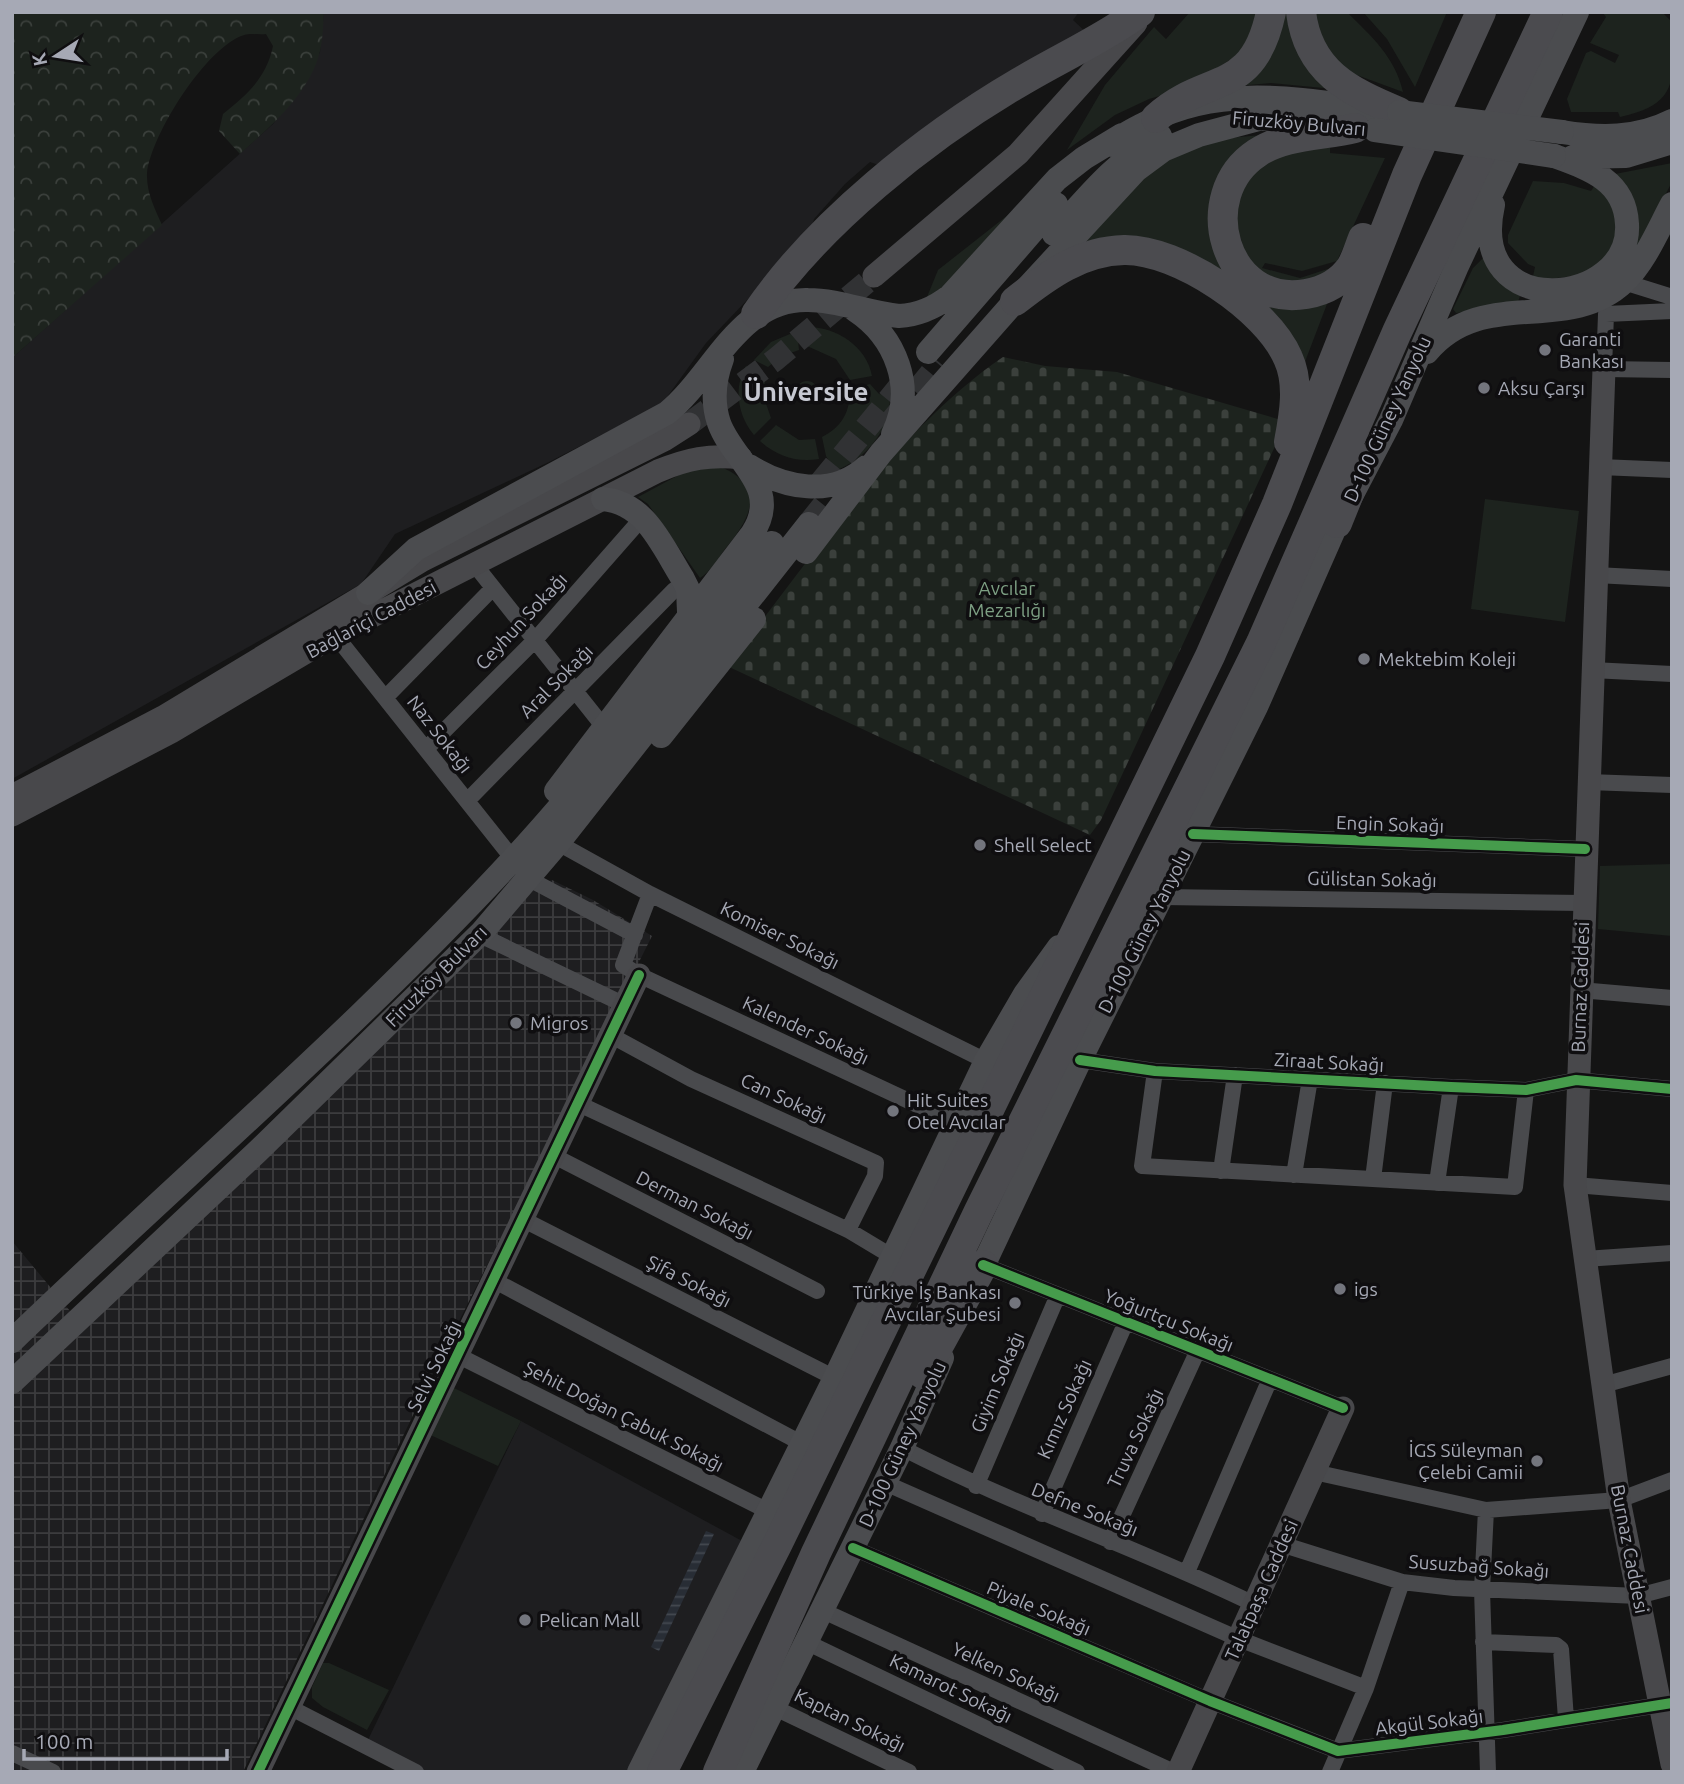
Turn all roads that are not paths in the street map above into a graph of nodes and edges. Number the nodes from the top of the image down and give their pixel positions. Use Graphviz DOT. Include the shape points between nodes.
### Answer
graph roads {
  1 [pos="1143,12"];
  2 [pos="1271,12"];
  3 [pos="1301,12"];
  4 [pos="1464,12"];
  5 [pos="1481,12"];
  6 [pos="1548,12"];
  7 [pos="1577,12"];
  8 [pos="1593,12"];
  9 [pos="1465,52"];
  10 [pos="1557,54"];
  11 [pos="1672,103"];
  12 [pos="1399,112"];
  13 [pos="1156,118"];
  14 [pos="1259,119"];
  15 [pos="1672,121"];
  16 [pos="1365,129"];
  17 [pos="1122,135"];
  18 [pos="1616,136"];
  19 [pos="1672,142"];
  20 [pos="1554,156"];
  21 [pos="1501,174"];
  22 [pos="1407,175"];
  23 [pos="1672,204"];
  24 [pos="1447,229"];
  25 [pos="874,276"];
  26 [pos="1624,282"];
  27 [pos="1672,297"];
  28 [pos="1015,301"];
  29 [pos="855,310"];
  30 [pos="1672,311"];
  31 [pos="756,314"];
  32 [pos="725,349"];
  33 [pos="1413,369"];
  34 [pos="1604,369"];
  35 [pos="1672,370"];
  36 [pos="689,424"];
  37 [pos="881,453"];
  38 [pos="745,462"];
  39 [pos="1600,467"];
  40 [pos="1672,470"];
  41 [pos="603,499"];
  42 [pos="1277,504"];
  43 [pos="643,517"];
  44 [pos="1338,523"];
  45 [pos="475,565"];
  46 [pos="1596,575"];
  47 [pos="1672,579"];
  48 [pos="493,587"];
  49 [pos="674,590"];
  50 [pos="368,593"];
  51 [pos="689,612"];
  52 [pos="335,635"];
  53 [pos="535,640"];
  54 [pos="1592,670"];
  55 [pos="1672,674"];
  56 [pos="575,691"];
  57 [pos="385,698"];
  58 [pos="603,726"];
  59 [pos="426,749"];
  60 [pos="1588,782"];
  61 [pos="1672,785"];
  62 [pos="467,801"];
  63 [pos="16,804"];
  64 [pos="1193,834"];
  65 [pos="558,842"];
  66 [pos="1585,849"];
  67 [pos="519,852"];
  68 [pos="529,879"];
  69 [pos="650,894"];
  70 [pos="1161,897"];
  71 [pos="1583,904"];
  72 [pos="1075,928"];
  73 [pos="480,935"];
  74 [pos="635,935"];
  75 [pos="639,975"];
  76 [pos="1580,990"];
  77 [pos="1672,998"];
  78 [pos="625,1005"];
  79 [pos="611,1035"];
  80 [pos="1080,1060"];
  81 [pos="986,1061"];
  82 [pos="1155,1071"];
  83 [pos="1235,1075"];
  84 [pos="1310,1079"];
  85 [pos="1576,1080"];
  86 [pos="1385,1083"];
  87 [pos="1451,1087"];
  88 [pos="1672,1089"];
  89 [pos="1526,1090"];
  90 [pos="579,1104"];
  91 [pos="956,1123"];
  92 [pos="554,1156"];
  93 [pos="1221,1171"];
  94 [pos="1294,1175"];
  95 [pos="1373,1179"];
  96 [pos="1437,1183"];
  97 [pos="1575,1185"];
  98 [pos="1672,1194"];
  99 [pos="150,1209"];
  100 [pos="524,1220"];
  101 [pos="848,1230"];
  102 [pos="1672,1253"];
  103 [pos="893,1257"];
  104 [pos="1585,1259"];
  105 [pos="983,1265"];
  106 [pos="495,1280"];
  107 [pos="817,1291"];
  108 [pos="1058,1295"];
  109 [pos="100,1298"];
  110 [pos="1126,1322"];
  111 [pos="12,1341"];
  112 [pos="1199,1350"];
  113 [pos="459,1356"];
  114 [pos="1672,1366"];
  115 [pos="835,1378"];
  116 [pos="1270,1379"];
  117 [pos="12,1382"];
  118 [pos="1603,1385"];
  119 [pos="1343,1408"];
  120 [pos="803,1444"];
  121 [pos="902,1448"];
  122 [pos="1314,1472"];
  123 [pos="1672,1480"];
  124 [pos="885,1483"];
  125 [pos="976,1486"];
  126 [pos="1619,1500"];
  127 [pos="1486,1510"];
  128 [pos="770,1512"];
  129 [pos="1042,1514"];
  130 [pos="1110,1542"];
  131 [pos="1281,1544"];
  132 [pos="853,1548"];
  133 [pos="1187,1572"];
  134 [pos="1402,1582"];
  135 [pos="1672,1587"];
  136 [pos="1482,1590"];
  137 [pos="1638,1596"];
  138 [pos="1254,1604"];
  139 [pos="821,1610"];
  140 [pos="1239,1639"];
  141 [pos="806,1642"];
  142 [pos="1483,1642"];
  143 [pos="767,1665"];
  144 [pos="1367,1688"];
  145 [pos="1210,1702"];
  146 [pos="1666,1705"];
  147 [pos="289,1707"];
  148 [pos="773,1707"];
  149 [pos="1566,1719"];
  150 [pos="1485,1732"];
  151 [pos="1338,1751"];
  152 [pos="12,1754"];
  153 [pos="1672,1764"];
  154 [pos="53,1772"];
  155 [pos="258,1772"];
  156 [pos="416,1772"];
  157 [pos="639,1772"];
  158 [pos="662,1772"];
  159 [pos="718,1772"];
  160 [pos="742,1772"];
  161 [pos="909,1772"];
  162 [pos="1077,1772"];
  163 [pos="1176,1772"];
  164 [pos="1330,1772"];
  165 [pos="1488,1772"];
  1 -- 25 [label="main road" via="1018,154"];
  1 -- 31 [label="highway" via="1096,43 1022,80 940,135 854,205 770,293"];
  2 -- 13 [label="highway" via="1262,45 1242,71 1227,82 1173,103"];
  3 -- 12 [label="highway" via="1313,56 1328,72 1356,93"];
  4 -- 9 [label="highway"];
  5 -- 9 [label="highway"];
  6 -- 24 [label="highway"];
  7 -- 10 [label="main road, D-100 Güney Yanyolu"];
  8 -- 10 [label="main road"];
  9 -- 22 [label="highway"];
  10 -- 21 [label="main road, D-100 Güney Yanyolu"];
  11 -- 18 [label="main road"];
  12 -- 13 [label="main road, Firuzköy Bulvarı" via="1256,96 1202,102"];
  12 -- 18 [label="main road, Firuzköy Bulvarı, bridge"];
  13 -- 17 [label="main road, Firuzköy Bulvarı"];
  14 -- 16 [label="main road, Firuzköy Bulvarı"];
  14 -- 17 [label="main road, Firuzköy Bulvarı" via="1221,116 1196,121 1128,155 934,358 1072,185"];
  14 -- 28 [label="main road" via="1199,135 1164,150 1136,170"];
  15 -- 18 [label="main road"];
  16 -- 20 [label="main road, Firuzköy Bulvarı, bridge"];
  16 -- 22 [label="highway" via="1274,145 1236,172 1224,201 1222,233 1244,277 1260,288 1286,295 1329,287 1352,266 1372,216"];
  17 -- 29 [label="main road" via="1057,179 938,305 898,316"];
  19 -- 20 [label="main road, Firuzköy Bulvarı" via="1626,156"];
  20 -- 21 [label="main road" via="1611,183 1627,213 1625,249 1603,274 1571,288 1521,286 1493,257 1490,219"];
  21 -- 33 [label="main road, D-100 Güney Yanyolu"];
  22 -- 42 [label="highway"];
  23 -- 26 [label="main road"];
  24 -- 44 [label="highway" via="1416,326"];
  24 -- 143 [label="highway" via="1261,643 979,1211"];
  26 -- 27 [label="street"];
  26 -- 33 [label="main road" via="1575,306 1465,322 1440,337"];
  28 -- 37 [label="main road"];
  28 -- 42 [label="highway" via="1076,260 1124,250 1174,260 1243,306 1276,337 1292,372 1295,411"];
  29 -- 31 [label="main road" via="807,299"];
  29 -- 37 [label="main road" via="871,321 891,346 902,377 902,405 895,430"];
  30 -- 34 [label="street" via="1606,314"];
  31 -- 32 [label="main road"];
  32 -- 38 [label="main road" via="715,378 715,401 724,433"];
  32 -- 50 [label="main road" via="689,396 667,414 416,549"];
  33 -- 44 [label="main road, D-100 Güney Yanyolu"];
  34 -- 35 [label="street"];
  34 -- 39 [label="main road, Burnaz Caddesi"];
  36 -- 50 [label="main road, Bağlariçi Caddesi"];
  37 -- 38 [label="main road" via="862,471 814,487 789,485"];
  37 -- 65 [label="main road" via="637,765 598,808"];
  38 -- 41 [label="main road, Bağlariçi Caddesi" via="712,455 692,458"];
  38 -- 51 [label="main road" via="762,505 757,526"];
  39 -- 40 [label="street"];
  39 -- 46 [label="main road, Burnaz Caddesi"];
  41 -- 43 [label="main road" via="627,505"];
  41 -- 45 [label="main road, Bağlariçi Caddesi"];
  42 -- 72 [label="highway" via="1210,656"];
  43 -- 51 [label="main road" via="688,589"];
  43 -- 53 [label="street, Ceyhun Sokağı"];
  44 -- 64 [label="main road, D-100 Güney Yanyolu"];
  45 -- 48 [label="street"];
  45 -- 52 [label="main road, Bağlariçi Caddesi"];
  46 -- 47 [label="street"];
  46 -- 54 [label="main road, Burnaz Caddesi"];
  48 -- 53 [label="street"];
  48 -- 57 [label="street"];
  49 -- 56 [label="street, Aral Sokağı"];
  50 -- 63 [label="main road, Bağlariçi Caddesi"];
  51 -- 58 [label="main road"];
  52 -- 57 [label="street, Naz Sokağı"];
  52 -- 63 [label="main road, Bağlariçi Caddesi" via="171,732"];
  53 -- 56 [label="street"];
  53 -- 59 [label="street, Ceyhun Sokağı"];
  54 -- 55 [label="street"];
  54 -- 60 [label="main road, Burnaz Caddesi"];
  56 -- 58 [label="street"];
  56 -- 62 [label="street, Aral Sokağı"];
  57 -- 59 [label="street, Naz Sokağı"];
  58 -- 67 [label="main road" via="559,785"];
  59 -- 62 [label="street, Naz Sokağı"];
  60 -- 61 [label="street"];
  60 -- 66 [label="main road, Burnaz Caddesi"];
  62 -- 67 [label="street, Naz Sokağı"];
  64 -- 66 [label="street, Engin Sokağı"];
  64 -- 70 [label="main road, D-100 Güney Yanyolu"];
  65 -- 67 [label="main road, Firuzköy Bulvarı" via="802,518 665,675 605,756"];
  65 -- 68 [label="main road, Firuzköy Bulvarı"];
  65 -- 69 [label="street, Komiser Sokağı"];
  66 -- 71 [label="main road, Burnaz Caddesi"];
  67 -- 99 [label="main road, Firuzköy Bulvarı" via="394,980"];
  68 -- 73 [label="main road, Firuzköy Bulvarı"];
  68 -- 74 [label="street"];
  69 -- 74 [label="street"];
  69 -- 81 [label="street, Komiser Sokağı"];
  70 -- 71 [label="street, Gülistan Sokağı"];
  70 -- 80 [label="main road, D-100 Güney Yanyolu"];
  71 -- 76 [label="main road, Burnaz Caddesi"];
  72 -- 81 [label="main road" via="1025,994"];
  72 -- 158 [label="highway" via="777,1545"];
  73 -- 78 [label="street"];
  73 -- 109 [label="main road, Firuzköy Bulvarı"];
  74 -- 75 [label="street" via="623,965"];
  75 -- 78 [label="main road, Selvi Sokağı"];
  75 -- 91 [label="street, Kalender Sokağı"];
  76 -- 77 [label="street"];
  76 -- 85 [label="main road, Burnaz Caddesi"];
  78 -- 79 [label="main road, Selvi Sokağı"];
  79 -- 90 [label="main road, Selvi Sokağı"];
  79 -- 101 [label="street, Can Sokağı" via="691,1079 876,1163 875,1176"];
  80 -- 82 [label="street, Ziraat Sokağı"];
  80 -- 105 [label="main road, D-100 Güney Yanyolu"];
  81 -- 91 [label="main road"];
  82 -- 83 [label="street, Ziraat Sokağı"];
  82 -- 93 [label="street" via="1142,1166"];
  83 -- 84 [label="street, Ziraat Sokağı"];
  83 -- 93 [label="street"];
  84 -- 86 [label="street, Ziraat Sokağı"];
  84 -- 94 [label="street"];
  85 -- 88 [label="street, Ziraat Sokağı"];
  85 -- 89 [label="street, Ziraat Sokağı"];
  85 -- 97 [label="main road, Burnaz Caddesi"];
  86 -- 87 [label="street, Ziraat Sokağı"];
  86 -- 95 [label="street"];
  87 -- 89 [label="street, Ziraat Sokağı"];
  87 -- 96 [label="street"];
  89 -- 96 [label="street" via="1515,1187"];
  90 -- 92 [label="main road, Selvi Sokağı"];
  90 -- 101 [label="street"];
  91 -- 103 [label="main road"];
  92 -- 100 [label="main road, Selvi Sokağı"];
  92 -- 107 [label="street, Derman Sokağı"];
  93 -- 94 [label="street"];
  94 -- 95 [label="street"];
  95 -- 96 [label="street"];
  97 -- 98 [label="street"];
  97 -- 104 [label="main road, Burnaz Caddesi"];
  99 -- 109 [label="main road" via="135,1236 94,1281"];
  99 -- 111 [label="main road, Firuzköy Bulvarı"];
  100 -- 106 [label="main road, Selvi Sokağı"];
  100 -- 115 [label="street, Şifa Sokağı"];
  101 -- 103 [label="street"];
  102 -- 104 [label="street"];
  103 -- 115 [label="main road"];
  104 -- 118 [label="main road, Burnaz Caddesi"];
  105 -- 108 [label="street, Yoğurtçu Sokağı"];
  105 -- 121 [label="main road, D-100 Güney Yanyolu"];
  105 -- 143 [label="highway" via="933,1354 828,1571 783,1653"];
  106 -- 113 [label="main road, Selvi Sokağı"];
  106 -- 120 [label="street"];
  108 -- 110 [label="street, Yoğurtçu Sokağı"];
  108 -- 125 [label="street, Giyim Sokağı"];
  109 -- 117 [label="main road, Firuzköy Bulvarı"];
  110 -- 112 [label="street, Yoğurtçu Sokağı"];
  110 -- 129 [label="street, Kımız Sokağı"];
  112 -- 116 [label="street, Yoğurtçu Sokağı"];
  112 -- 130 [label="street, Truva Sokağı"];
  113 -- 128 [label="street, Şehit Doğan Çabuk Sokağı"];
  113 -- 147 [label="main road, Selvi Sokağı"];
  114 -- 118 [label="street"];
  115 -- 120 [label="main road"];
  116 -- 119 [label="street, Yoğurtçu Sokağı"];
  116 -- 133 [label="street"];
  118 -- 126 [label="main road, Burnaz Caddesi"];
  119 -- 122 [label="main road, Talatpaşa Caddesi"];
  120 -- 128 [label="main road"];
  121 -- 124 [label="main road, D-100 Güney Yanyolu"];
  121 -- 125 [label="street, Defne Sokağı"];
  122 -- 127 [label="street"];
  122 -- 131 [label="main road, Talatpaşa Caddesi"];
  123 -- 126 [label="street"];
  124 -- 132 [label="main road, D-100 Güney Yanyolu"];
  124 -- 140 [label="street"];
  125 -- 129 [label="street, Defne Sokağı"];
  126 -- 127 [label="street"];
  126 -- 137 [label="main road, Burnaz Caddesi"];
  127 -- 136 [label="street"];
  128 -- 157 [label="main road"];
  129 -- 130 [label="street, Defne Sokağı"];
  130 -- 133 [label="street, Defne Sokağı"];
  131 -- 134 [label="street, Susuzbağ Sokağı"];
  131 -- 138 [label="main road, Talatpaşa Caddesi"];
  132 -- 139 [label="main road, D-100 Güney Yanyolu"];
  132 -- 145 [label="street, Piyale Sokağı"];
  133 -- 138 [label="street, Defne Sokağı"];
  134 -- 136 [label="street, Susuzbağ Sokağı"];
  134 -- 144 [label="street"];
  135 -- 137 [label="street, Susuzbağ Sokağı"];
  136 -- 137 [label="street, Susuzbağ Sokağı"];
  136 -- 142 [label="street"];
  137 -- 146 [label="main road, Burnaz Caddesi"];
  138 -- 140 [label="main road, Talatpaşa Caddesi"];
  139 -- 141 [label="main road, D-100 Güney Yanyolu"];
  139 -- 163 [label="street, Yelken Sokağı"];
  140 -- 144 [label="street"];
  140 -- 145 [label="main road, Talatpaşa Caddesi"];
  141 -- 148 [label="main road, D-100 Güney Yanyolu"];
  141 -- 162 [label="street, Kamarot Sokağı"];
  142 -- 149 [label="street" via="1556,1645"];
  142 -- 150 [label="street"];
  143 -- 159 [label="highway"];
  144 -- 151 [label="street"];
  145 -- 151 [label="street, Akgül Sokağı"];
  145 -- 163 [label="main road, Talatpaşa Caddesi"];
  146 -- 149 [label="street, Akgül Sokağı"];
  146 -- 153 [label="main road, Burnaz Caddesi"];
  147 -- 155 [label="main road, Selvi Sokağı"];
  147 -- 156 [label="street"];
  148 -- 160 [label="main road, D-100 Güney Yanyolu"];
  148 -- 161 [label="street, Kaptan Sokağı"];
  149 -- 150 [label="street, Akgül Sokağı"];
  150 -- 151 [label="street, Akgül Sokağı"];
  150 -- 165 [label="street"];
  151 -- 164 [label="street"];
  152 -- 154 [label="street"];
}
